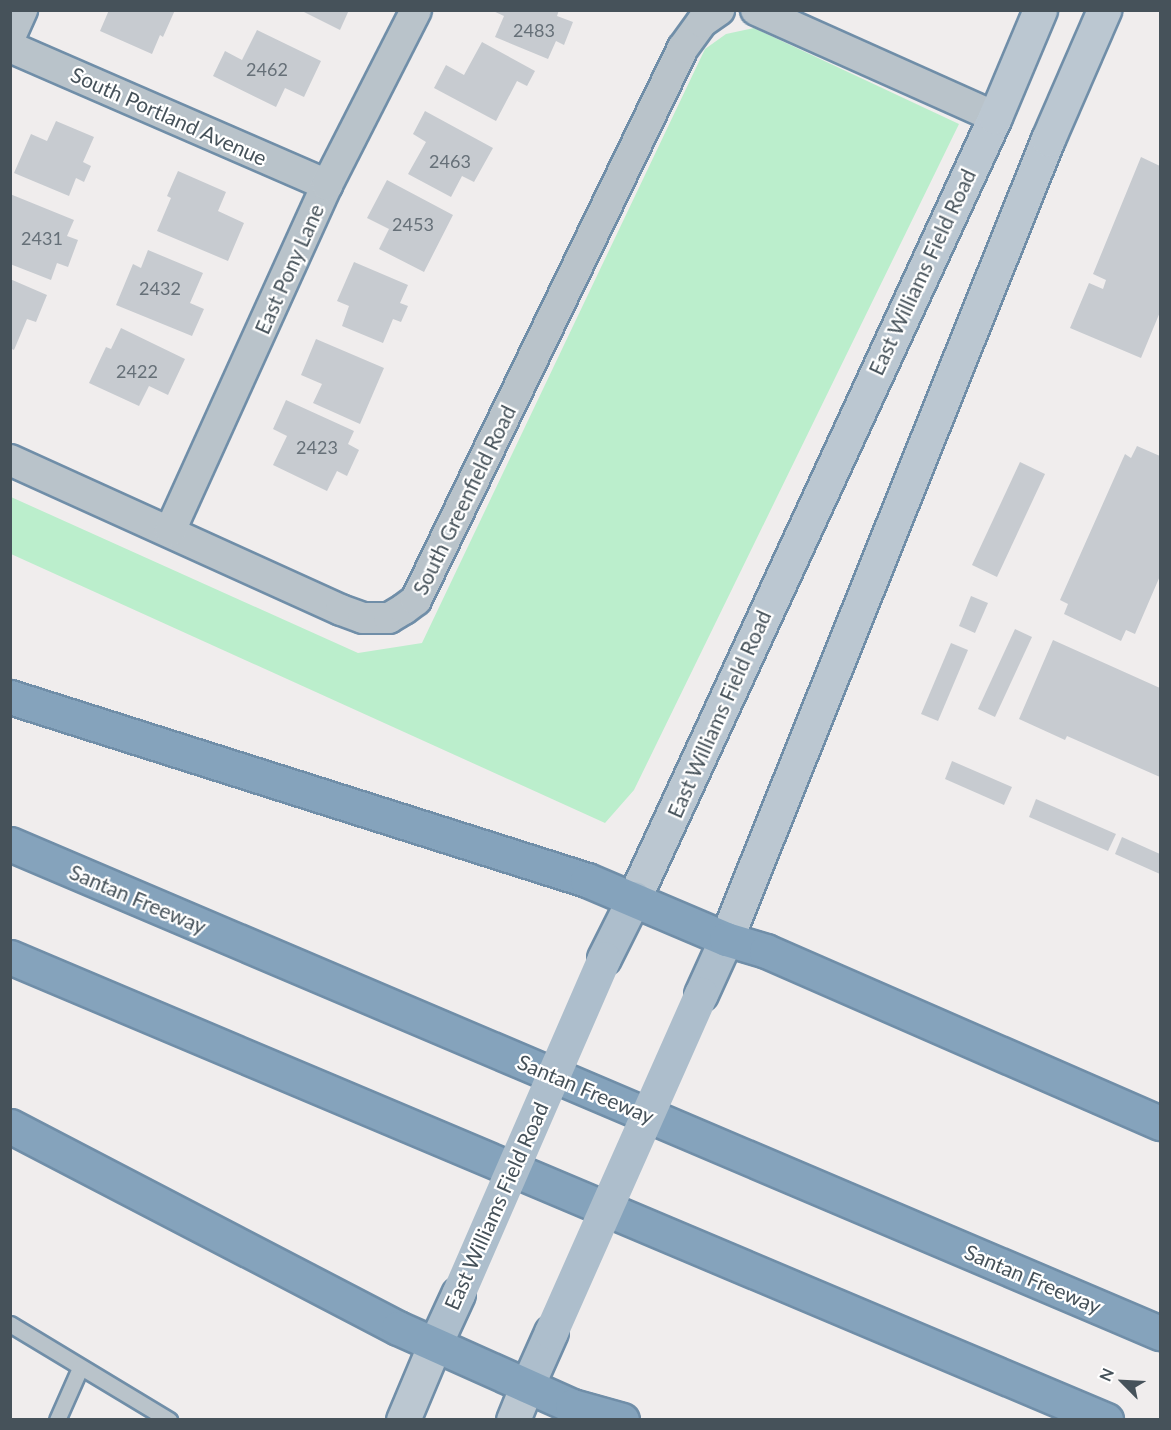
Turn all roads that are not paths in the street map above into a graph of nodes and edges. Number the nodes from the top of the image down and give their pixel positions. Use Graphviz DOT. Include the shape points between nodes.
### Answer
graph roads {
  1 [pos="22,10"];
  2 [pos="416,10"];
  3 [pos="719,10"];
  4 [pos="756,10"];
  5 [pos="1040,10"];
  6 [pos="1104,10"];
  7 [pos="10,36"];
  8 [pos="10,47"];
  9 [pos="995,117"];
  10 [pos="327,185"];
  11 [pos="10,460"];
  12 [pos="170,531"];
  13 [pos="10,697"];
  14 [pos="10,844"];
  15 [pos="634,898"];
  16 [pos="726,939"];
  17 [pos="10,957"];
  18 [pos="1161,1124"];
  19 [pos="10,1126"];
  20 [pos="10,1324"];
  21 [pos="1161,1333"];
  22 [pos="435,1344"];
  23 [pos="80,1368"];
  24 [pos="527,1386"];
  25 [pos="57,1419"];
  26 [pos="169,1419"];
  27 [pos="403,1419"];
  28 [pos="513,1419"];
  29 [pos="622,1419"];
  30 [pos="1106,1419"];
  1 -- 7 [label="street"];
  2 -- 10 [label="street, East Pony Lane"];
  3 -- 12 [label="street, South Greenfield Road" via="702,22 684,48 416,600 389,618 363,618"];
  4 -- 9 [label="street"];
  5 -- 9 [label="main road, East Williams Field Road"];
  6 -- 16 [label="main road" via="1048,139"];
  8 -- 10 [label="street, South Portland Avenue"];
  9 -- 15 [label="main road, East Williams Field Road"];
  10 -- 12 [label="street, East Pony Lane"];
  11 -- 12 [label="street, South Greenfield Road"];
  13 -- 15 [label="highway"];
  14 -- 21 [label="highway, Santan Freeway"];
  15 -- 16 [label="highway"];
  15 -- 22 [label="main road, East Williams Field Road, bridge"];
  16 -- 18 [label="highway" via="766,951"];
  16 -- 24 [label="main road, bridge"];
  17 -- 30 [label="highway"];
  19 -- 22 [label="highway"];
  20 -- 23 [label="lane"];
  22 -- 24 [label="highway"];
  22 -- 27 [label="main road, East Williams Field Road"];
  23 -- 25 [label="lane"];
  23 -- 26 [label="lane"];
  24 -- 28 [label="main road"];
  24 -- 29 [label="highway" via="572,1406"];
}
